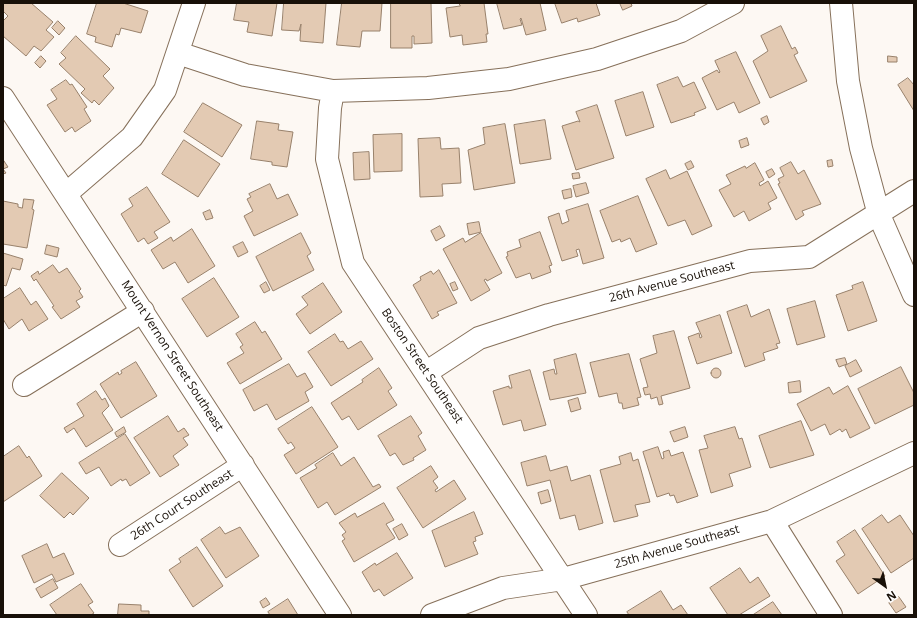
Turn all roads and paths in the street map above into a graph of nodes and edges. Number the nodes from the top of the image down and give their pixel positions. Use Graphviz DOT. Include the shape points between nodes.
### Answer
graph roads {
  1 [pos="194,3"];
  2 [pos="732,3"];
  3 [pos="841,3"];
  4 [pos="178,53"];
  5 [pos="333,91"];
  6 [pos="3,98"];
  7 [pos="914,191"];
  8 [pos="66,193"];
  9 [pos="879,215"];
  10 [pos="914,295"];
  11 [pos="143,311"];
  12 [pos="427,372"];
  13 [pos="24,385"];
  14 [pos="914,453"];
  15 [pos="243,465"];
  16 [pos="772,521"];
  17 [pos="120,545"];
  18 [pos="563,579"];
  19 [pos="340,615"];
  20 [pos="432,615"];
  21 [pos="586,615"];
  22 [pos="831,615"];
  1 -- 4 [label="street"];
  2 -- 5 [label="street" via="674,33 597,59 516,78 428,88"];
  3 -- 9 [label="street" via="848,81 861,148"];
  4 -- 5 [label="street" via="245,75"];
  4 -- 8 [label="street" via="165,90 132,137"];
  5 -- 12 [label="street, Boston Street Southeast" via="328,159 352,263"];
  6 -- 8 [label="street, Mount Vernon Street Southeast"];
  7 -- 9 [label="street, 26th Avenue Southeast"];
  8 -- 11 [label="street, Mount Vernon Street Southeast"];
  9 -- 10 [label="street"];
  9 -- 12 [label="street, 26th Avenue Southeast" via="809,257 750,262 549,315 479,338"];
  11 -- 13 [label="street"];
  11 -- 15 [label="street, Mount Vernon Street Southeast"];
  12 -- 18 [label="street, Boston Street Southeast"];
  14 -- 16 [label="street, 25th Avenue Southeast"];
  15 -- 17 [label="street, 26th Court Southeast"];
  15 -- 19 [label="street, Mount Vernon Street Southeast"];
  16 -- 18 [label="street, 25th Avenue Southeast"];
  16 -- 22 [label="street"];
  18 -- 20 [label="street, 25th Avenue Southeast" via="503,588"];
  18 -- 21 [label="street, Boston Street Southeast"];
}
